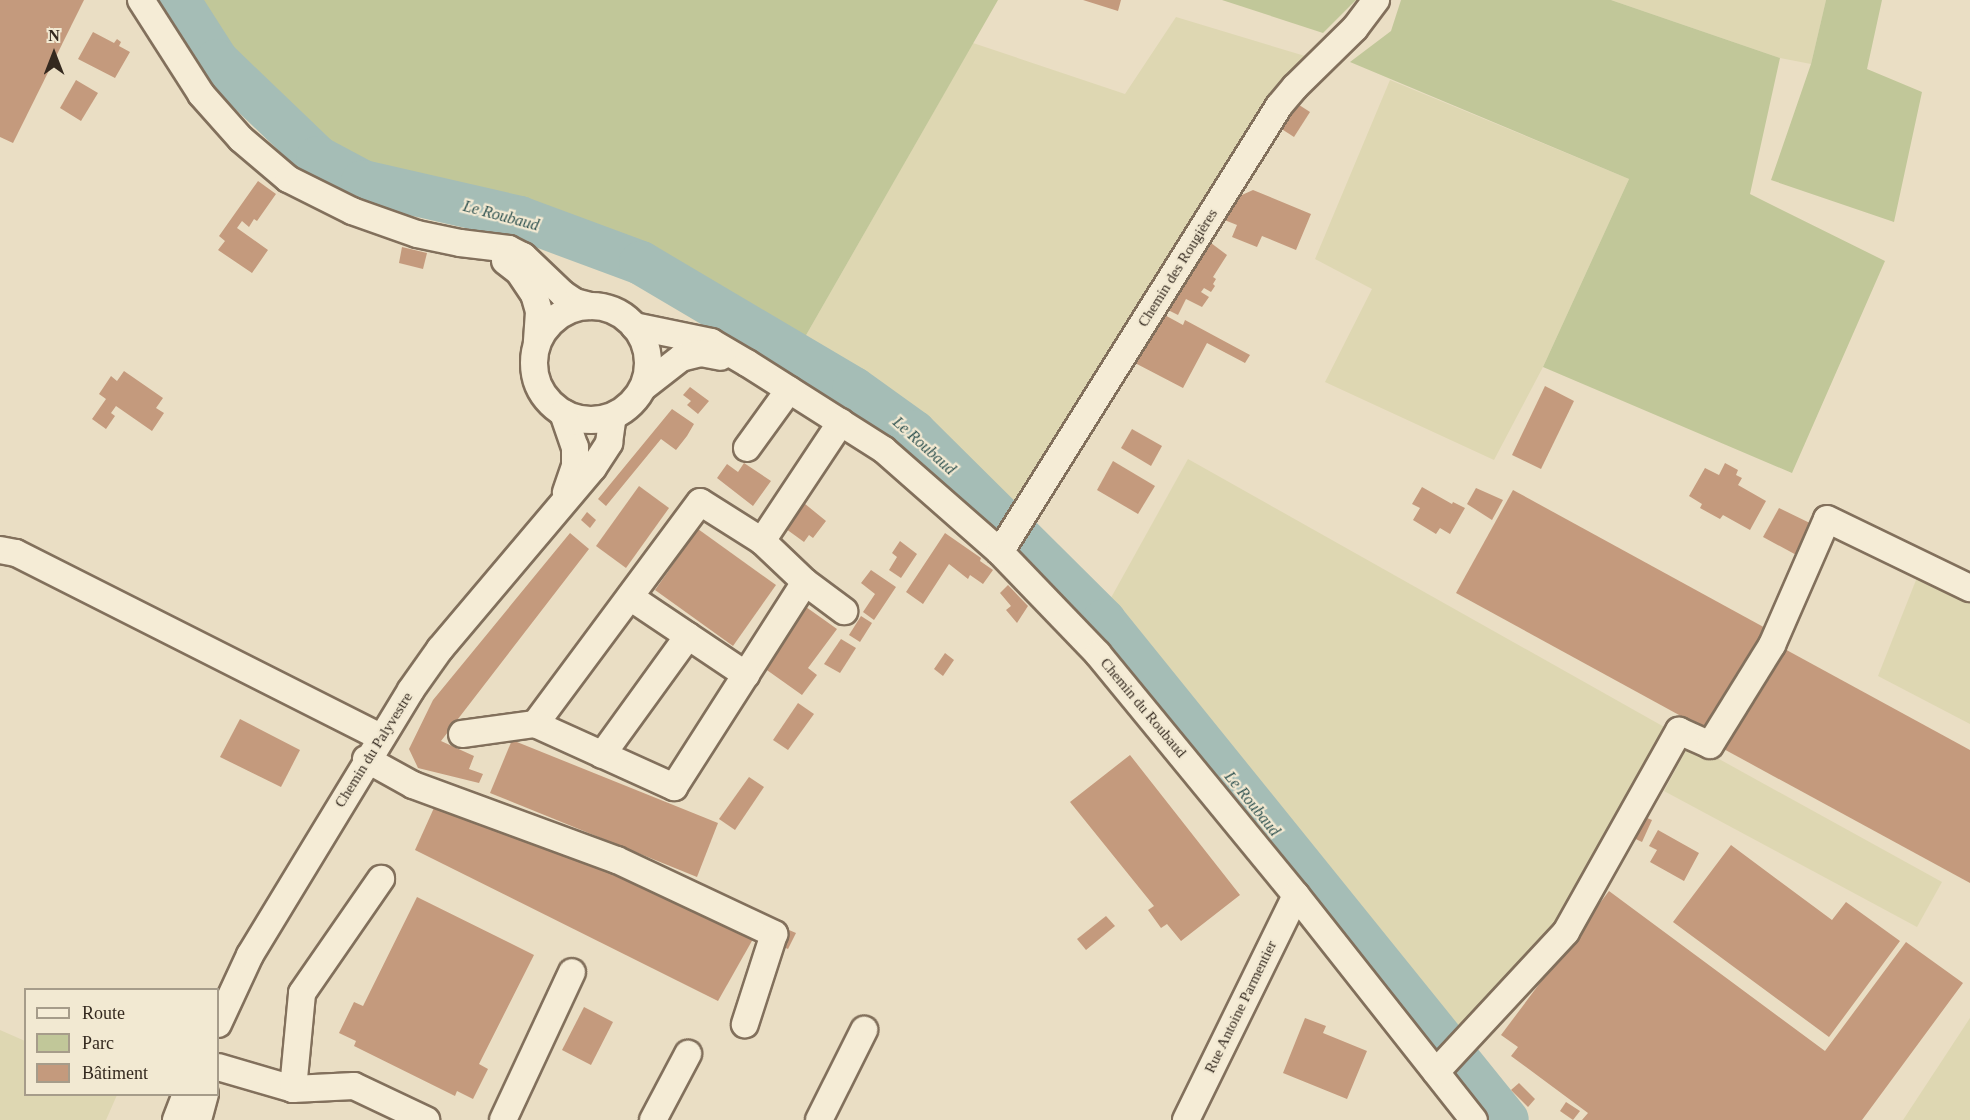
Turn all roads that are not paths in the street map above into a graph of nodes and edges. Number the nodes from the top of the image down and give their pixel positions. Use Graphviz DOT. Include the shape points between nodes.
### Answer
graph roads {
  1 [pos="141,0"];
  2 [pos="1376,0"];
  3 [pos="460,243"];
  4 [pos="590,306"];
  5 [pos="634,326"];
  6 [pos="537,343"];
  7 [pos="747,363"];
  8 [pos="645,386"];
  9 [pos="789,390"];
  10 [pos="563,413"];
  11 [pos="614,416"];
  12 [pos="841,422"];
  13 [pos="747,448"];
  14 [pos="553,513"];
  15 [pos="762,541"];
  16 [pos="1003,547"];
  17 [pos="0,550"];
  18 [pos="805,582"];
  19 [pos="1970,588"];
  20 [pos="630,597"];
  21 [pos="844,611"];
  22 [pos="688,636"];
  23 [pos="746,675"];
  24 [pos="535,724"];
  25 [pos="462,734"];
  26 [pos="381,737"];
  27 [pos="602,754"];
  28 [pos="366,759"];
  29 [pos="381,879"];
  30 [pos="1296,895"];
  31 [pos="573,972"];
  32 [pos="221,1016"];
  33 [pos="745,1024"];
  34 [pos="864,1030"];
  35 [pos="219,1037"];
  36 [pos="688,1054"];
  37 [pos="219,1067"];
  38 [pos="1437,1072"];
  39 [pos="292,1089"];
  40 [pos="186,1096"];
  41 [pos="206,1096"];
  42 [pos="176,1120"];
  43 [pos="198,1120"];
  44 [pos="426,1120"];
  45 [pos="503,1120"];
  46 [pos="653,1120"];
  47 [pos="819,1120"];
  48 [pos="1186,1120"];
  49 [pos="1474,1120"];
  1 -- 3 [label="street" via="201,94 241,139 288,179 352,211 417,234"];
  2 -- 16 [label="street, Chemin des Rougières" via="1355,28 1279,106"];
  3 -- 4 [label="street" via="509,249 523,256 563,294"];
  3 -- 6 [label="street" via="504,261 519,272 538,306"];
  4 -- 5 [label="street" via="615,311"];
  4 -- 6 [label="street" via="561,315"];
  5 -- 7 [label="street, Chemin du Roubaud" via="711,342"];
  5 -- 8 [label="street" via="648,352"];
  6 -- 10 [label="street" via="536,379 543,396"];
  7 -- 8 [label="street, Chemin du Roubaud" via="692,354 667,366"];
  7 -- 9 [label="street, Chemin du Roubaud"];
  8 -- 11 [label="street" via="636,400"];
  9 -- 12 [label="street, Chemin du Roubaud"];
  9 -- 13 [label="street"];
  10 -- 11 [label="street" via="591,421"];
  10 -- 14 [label="street, Chemin du Palyvestre" via="575,447 575,466 570,484"];
  11 -- 14 [label="street, Chemin du Palyvestre" via="604,453"];
  12 -- 15 [label="street"];
  12 -- 16 [label="street, Chemin du Roubaud" via="884,450"];
  14 -- 26 [label="street, Chemin du Palyvestre" via="440,649"];
  15 -- 18 [label="street"];
  15 -- 20 [label="street" via="700,502"];
  16 -- 30 [label="street, Chemin du Roubaud" via="1098,654"];
  17 -- 26 [label="street" via="16,553"];
  18 -- 21 [label="street"];
  18 -- 23 [label="street"];
  19 -- 38 [label="street" via="1827,519 1772,645 1710,745 1678,731 1566,932"];
  20 -- 22 [label="street"];
  20 -- 24 [label="street"];
  22 -- 23 [label="street"];
  22 -- 27 [label="street"];
  23 -- 27 [label="street" via="674,787"];
  24 -- 25 [label="street"];
  24 -- 27 [label="street"];
  26 -- 28 [label="street, Chemin du Palyvestre"];
  28 -- 32 [label="street, Chemin du Palyvestre" via="250,955"];
  28 -- 33 [label="street" via="413,785 617,860 774,934"];
  29 -- 39 [label="street" via="302,993"];
  30 -- 38 [label="street, Chemin du Roubaud"];
  30 -- 48 [label="street, Rue Antoine Parmentier"];
  31 -- 45 [label="street"];
  32 -- 35 [label="street, Chemin du Palyvestre"];
  34 -- 47 [label="street"];
  36 -- 46 [label="street"];
  37 -- 39 [label="street"];
  38 -- 49 [label="street, Chemin du Roubaud"];
  39 -- 44 [label="street" via="354,1086"];
  40 -- 42 [label="street"];
  41 -- 43 [label="street"];
}
